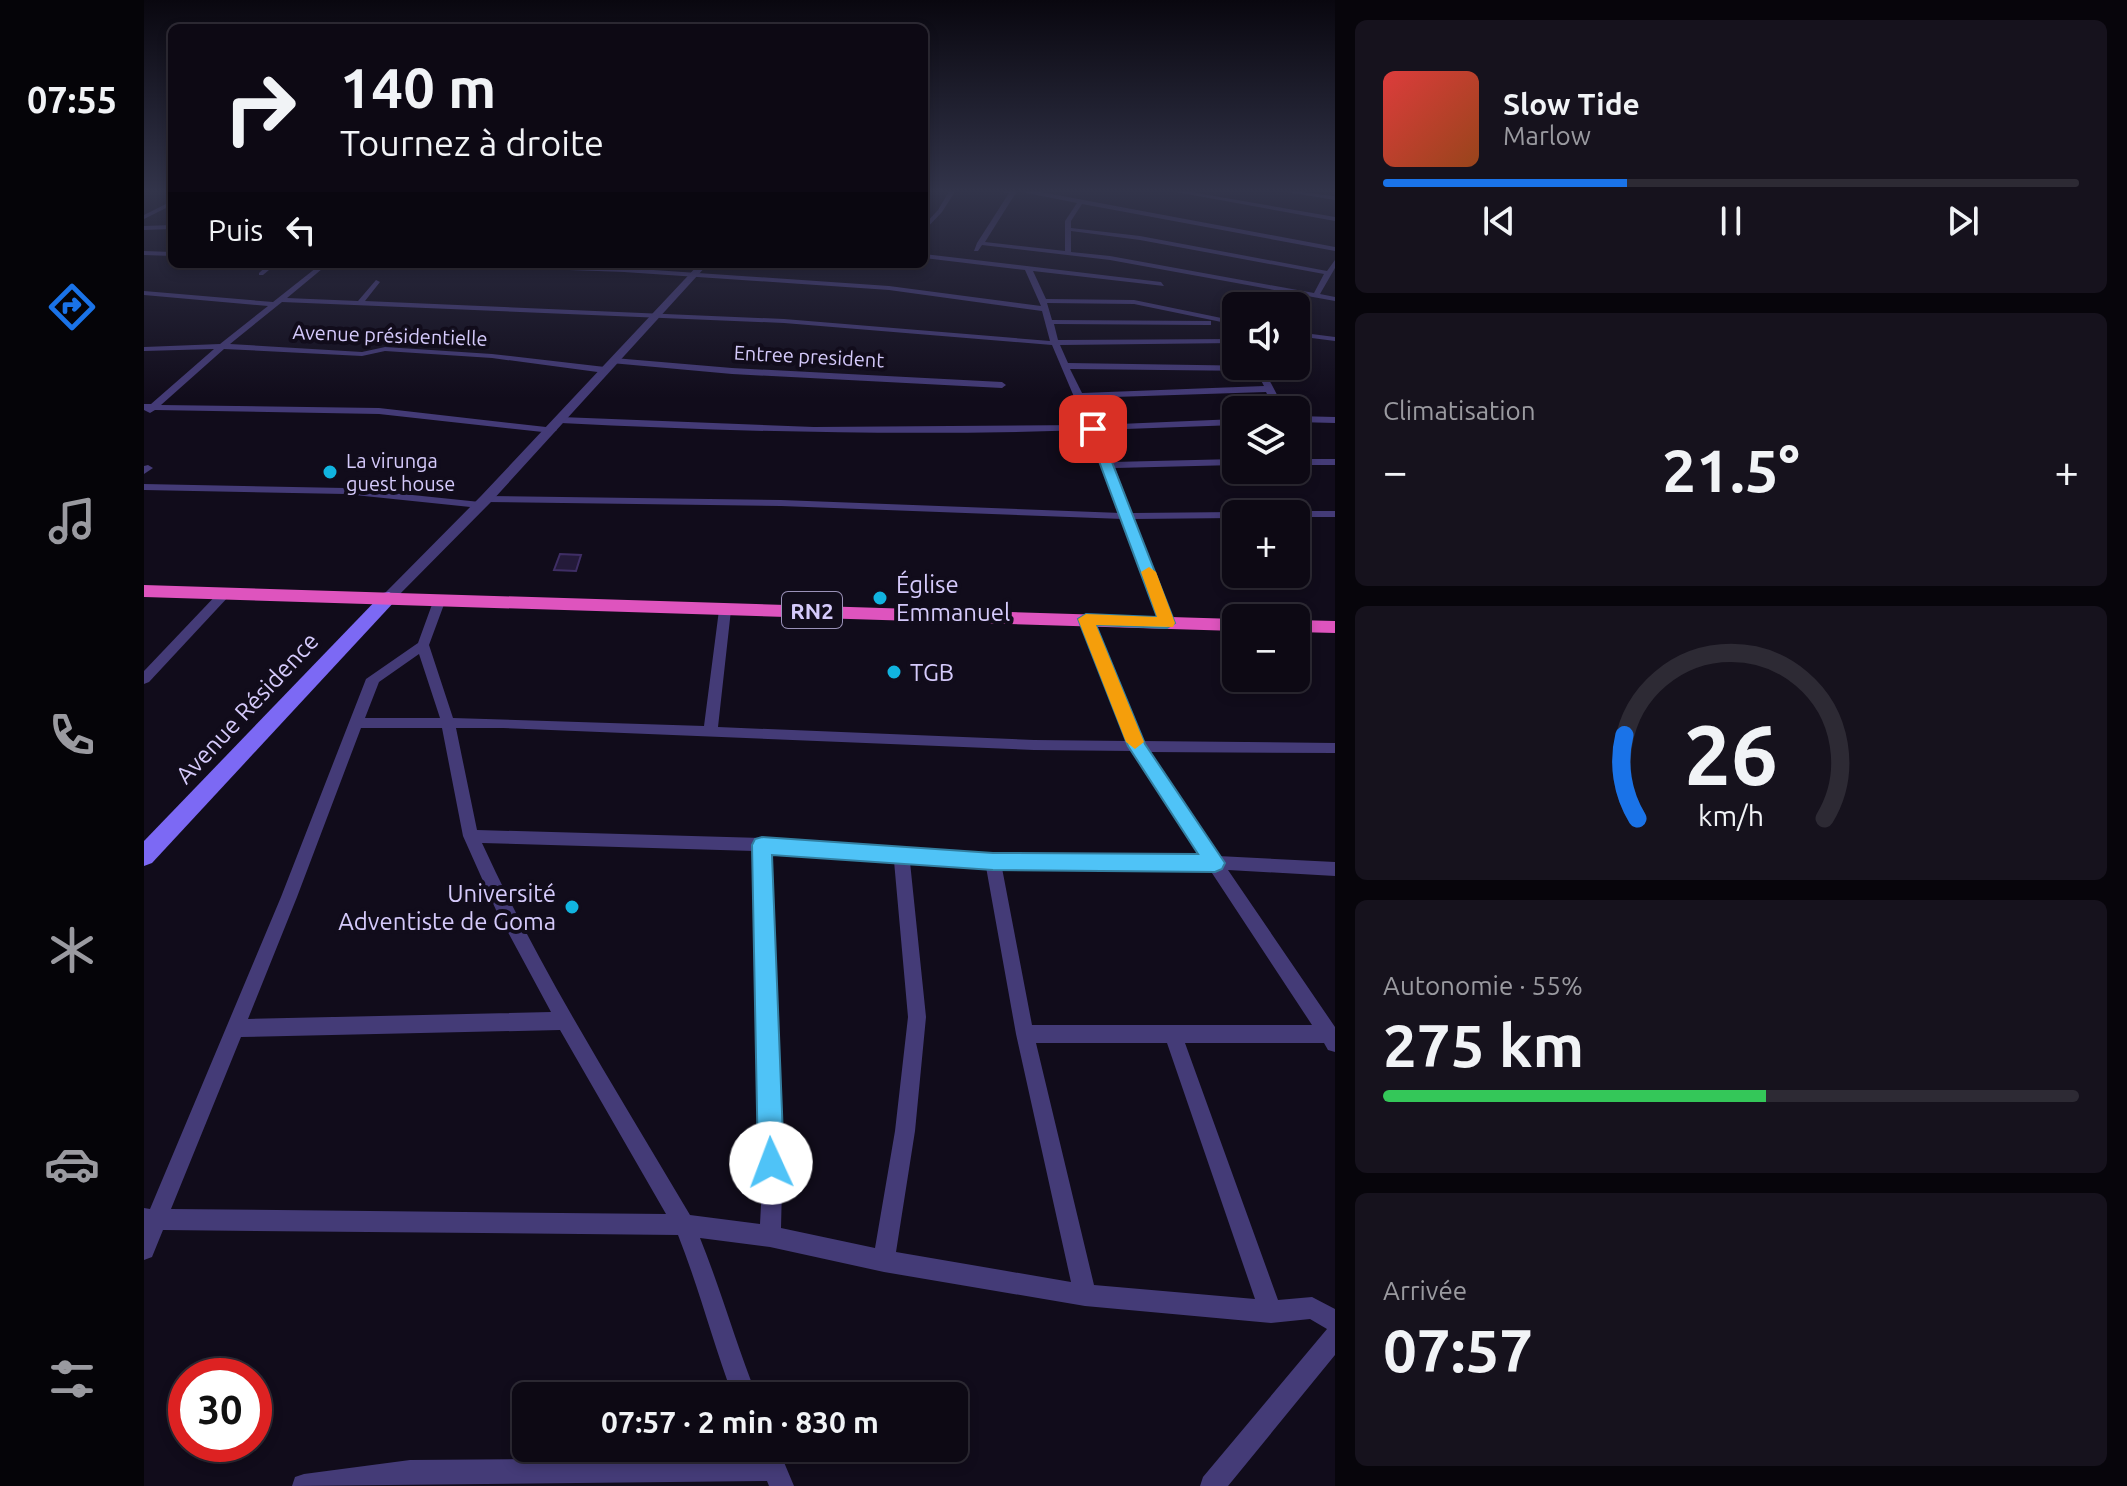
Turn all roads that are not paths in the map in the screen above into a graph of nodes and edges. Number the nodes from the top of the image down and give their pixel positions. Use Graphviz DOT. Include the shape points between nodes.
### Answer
graph roads {
  1 [pos="955,259"];
  2 [pos="1110,259"];
  3 [pos="1253,259"];
  4 [pos="971,261"];
  5 [pos="1335,262"];
  6 [pos="268,268"];
  7 [pos="320,268"];
  8 [pos="535,268"];
  9 [pos="700,268"];
  10 [pos="1028,268"];
  11 [pos="1328,273"];
  12 [pos="261,274"];
  13 [pos="693,276"];
  14 [pos="376,282"];
  15 [pos="1161,284"];
  16 [pos="342,289"];
  17 [pos="979,290"];
  18 [pos="144,293"];
  19 [pos="159,294"];
  20 [pos="1316,295"];
  21 [pos="1335,299"];
  22 [pos="978,301"];
  23 [pos="279,302"];
  24 [pos="335,302"];
  25 [pos="360,303"];
  26 [pos="144,304"];
  27 [pos="1044,305"];
  28 [pos="653,317"];
  29 [pos="1222,321"];
  30 [pos="1049,322"];
  31 [pos="1222,322"];
  32 [pos="1310,336"];
  33 [pos="1335,339"];
  34 [pos="1222,341"];
  35 [pos="1055,343"];
  36 [pos="222,346"];
  37 [pos="144,349"];
  38 [pos="610,365"];
  39 [pos="1066,366"];
  40 [pos="1222,367"];
  41 [pos="1263,380"];
  42 [pos="1002,385"];
  43 [pos="1267,389"];
  44 [pos="1079,396"];
  45 [pos="1271,396"];
  46 [pos="148,408"];
  47 [pos="144,415"];
  48 [pos="1310,419"];
  49 [pos="1335,420"];
  50 [pos="1222,423"];
  51 [pos="557,425"];
  52 [pos="1093,429"];
  53 [pos="1222,462"];
  54 [pos="1310,462"];
  55 [pos="1335,462"];
  56 [pos="1109,465"];
  57 [pos="144,487"];
  58 [pos="483,502"];
  59 [pos="1310,514"];
  60 [pos="1335,514"];
  61 [pos="1222,515"];
  62 [pos="1128,516"];
  63 [pos="144,591"];
  64 [pos="225,593"];
  65 [pos="389,597"];
  66 [pos="440,599"];
  67 [pos="725,610"];
  68 [pos="1086,619"];
  69 [pos="1167,623"];
  70 [pos="1222,625"];
  71 [pos="1310,626"];
  72 [pos="1335,627"];
  73 [pos="423,645"];
  74 [pos="144,679"];
  75 [pos="448,722"];
  76 [pos="356,723"];
  77 [pos="710,732"];
  78 [pos="1137,746"];
  79 [pos="1335,748"];
  80 [pos="471,836"];
  81 [pos="762,845"];
  82 [pos="901,855"];
  83 [pos="144,856"];
  84 [pos="993,861"];
  85 [pos="1215,863"];
  86 [pos="1335,869"];
  87 [pos="565,1021"];
  88 [pos="236,1028"];
  89 [pos="1025,1034"];
  90 [pos="1173,1035"];
  91 [pos="1332,1038"];
  92 [pos="150,1219"];
  93 [pos="684,1225"];
  94 [pos="770,1236"];
  95 [pos="144,1249"];
  96 [pos="884,1261"];
  97 [pos="1085,1295"];
  98 [pos="1271,1312"];
  99 [pos="1335,1321"];
  100 [pos="1335,1337"];
  101 [pos="740,1382"];
  102 [pos="774,1468"];
  103 [pos="304,1486"];
  104 [pos="1212,1486"];
  1 -- 4 [label="street"];
  2 -- 20 [label="street"];
  3 -- 11 [label="street"];
  4 -- 10 [label="street"];
  5 -- 11 [label="street"];
  6 -- 12 [label="street"];
  7 -- 23 [label="street"];
  8 -- 13 [label="street"];
  9 -- 13 [label="street"];
  10 -- 15 [label="street"];
  10 -- 27 [label="street"];
  11 -- 20 [label="street"];
  13 -- 22 [label="street" via="889,288"];
  13 -- 28 [label="street"];
  14 -- 25 [label="street"];
  16 -- 24 [label="street"];
  17 -- 22 [label="street"];
  18 -- 19 [label="street"];
  19 -- 23 [label="street"];
  19 -- 26 [label="street"];
  20 -- 21 [label="street"];
  22 -- 27 [label="street"];
  23 -- 24 [label="street"];
  23 -- 36 [label="street"];
  24 -- 25 [label="street"];
  25 -- 28 [label="street"];
  27 -- 29 [label="street" via="1134,302"];
  27 -- 30 [label="street"];
  28 -- 35 [label="street" via="819,323"];
  28 -- 38 [label="street"];
  30 -- 31 [label="street"];
  30 -- 35 [label="street"];
  32 -- 33 [label="street"];
  34 -- 35 [label="street"];
  35 -- 39 [label="street"];
  36 -- 37 [label="street, Avenue présidentielle"];
  36 -- 38 [label="street, Avenue présidentielle" via="362,354 409,350"];
  36 -- 46 [label="street"];
  38 -- 42 [label="street, Entree president"];
  38 -- 51 [label="street"];
  39 -- 40 [label="street"];
  39 -- 44 [label="street"];
  41 -- 43 [label="street"];
  43 -- 44 [label="street"];
  43 -- 45 [label="street"];
  44 -- 52 [label="street"];
  46 -- 47 [label="street"];
  46 -- 51 [label="street" via="379,411"];
  48 -- 49 [label="street"];
  50 -- 52 [label="street"];
  51 -- 52 [label="street"];
  51 -- 58 [label="street"];
  52 -- 56 [label="street"];
  53 -- 56 [label="street"];
  54 -- 55 [label="street"];
  56 -- 62 [label="street"];
  57 -- 58 [label="street" via="345,491"];
  58 -- 62 [label="street" via="766,503"];
  58 -- 65 [label="street"];
  59 -- 60 [label="street"];
  61 -- 62 [label="street"];
  62 -- 69 [label="street"];
  63 -- 64 [label="highway, RN2"];
  64 -- 65 [label="highway, RN2"];
  64 -- 74 [label="street"];
  65 -- 66 [label="highway, RN2"];
  65 -- 83 [label="main road, Avenue Résidence"];
  66 -- 67 [label="highway, RN2"];
  66 -- 73 [label="street"];
  67 -- 68 [label="highway, RN2"];
  67 -- 77 [label="street"];
  68 -- 69 [label="highway, RN2"];
  68 -- 78 [label="street"];
  69 -- 70 [label="highway, RN2"];
  71 -- 72 [label="highway"];
  73 -- 75 [label="street"];
  73 -- 76 [label="street" via="373,679"];
  75 -- 76 [label="street"];
  75 -- 77 [label="street"];
  75 -- 80 [label="street"];
  76 -- 88 [label="street"];
  77 -- 78 [label="street"];
  78 -- 79 [label="street"];
  78 -- 85 [label="street"];
  80 -- 81 [label="street"];
  80 -- 87 [label="street"];
  81 -- 82 [label="street"];
  81 -- 94 [label="street"];
  82 -- 84 [label="street"];
  82 -- 96 [label="street" via="917,1017"];
  84 -- 85 [label="street"];
  84 -- 89 [label="street"];
  85 -- 86 [label="street"];
  85 -- 91 [label="street"];
  87 -- 88 [label="street"];
  87 -- 93 [label="street"];
  88 -- 92 [label="street"];
  89 -- 90 [label="street"];
  89 -- 97 [label="street"];
  90 -- 91 [label="street"];
  90 -- 98 [label="street"];
  92 -- 93 [label="street"];
  92 -- 95 [label="street"];
  93 -- 94 [label="street"];
  93 -- 101 [label="street"];
  94 -- 96 [label="street"];
  96 -- 97 [label="street"];
  97 -- 98 [label="street"];
  98 -- 99 [label="street" via="1312,1308"];
  100 -- 104 [label="street"];
  102 -- 103 [label="street" via="410,1472"];
}
